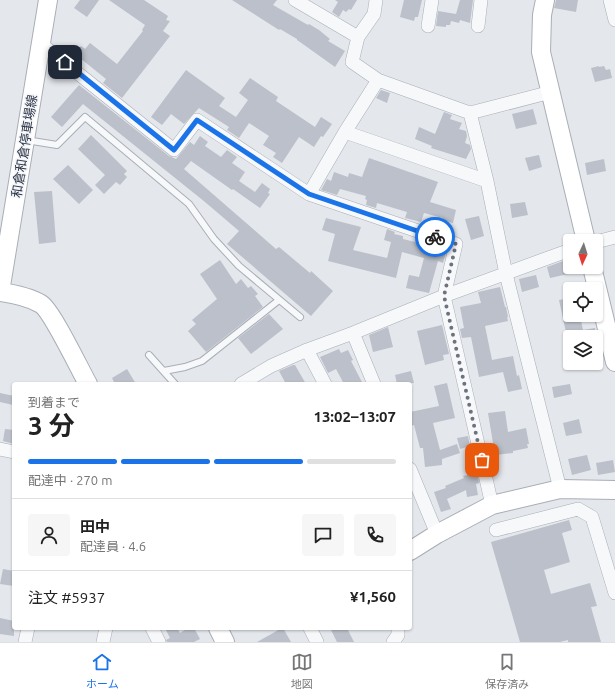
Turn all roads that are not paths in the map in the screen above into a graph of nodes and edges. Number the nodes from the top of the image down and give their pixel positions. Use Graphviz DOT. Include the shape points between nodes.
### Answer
graph roads {
  1 [pos="48,0"];
  2 [pos="295,0"];
  3 [pos="376,0"];
  4 [pos="432,0"];
  5 [pos="481,0"];
  6 [pos="545,0"];
  7 [pos="610,0"];
  8 [pos="615,20"];
  9 [pos="428,26"];
  10 [pos="478,26"];
  11 [pos="358,37"];
  12 [pos="40,43"];
  13 [pos="378,80"];
  14 [pos="551,92"];
  15 [pos="470,113"];
  16 [pos="344,132"];
  17 [pos="25,140"];
  18 [pos="487,181"];
  19 [pos="309,194"];
  20 [pos="584,234"];
  21 [pos="615,237"];
  22 [pos="603,240"];
  23 [pos="563,253"];
  24 [pos="506,274"];
  25 [pos="594,274"];
  26 [pos="0,292"];
  27 [pos="444,296"];
  28 [pos="279,300"];
  29 [pos="300,317"];
  30 [pos="353,333"];
  31 [pos="307,350"];
  32 [pos="149,355"];
  33 [pos="615,362"];
  34 [pos="164,371"];
  35 [pos="87,382"];
  36 [pos="173,382"];
  37 [pos="244,382"];
  38 [pos="324,382"];
  39 [pos="373,382"];
  40 [pos="0,448"];
  41 [pos="12,451"];
  42 [pos="412,474"];
  43 [pos="560,489"];
  44 [pos="615,490"];
  45 [pos="492,505"];
  46 [pos="496,530"];
  47 [pos="437,534"];
  48 [pos="412,550"];
  49 [pos="615,592"];
  50 [pos="28,630"];
  51 [pos="106,630"];
  52 [pos="153,630"];
  53 [pos="219,630"];
  54 [pos="311,630"];
  55 [pos="398,630"];
  56 [pos="25,642"];
  57 [pos="103,642"];
  58 [pos="159,642"];
  59 [pos="225,642"];
  60 [pos="317,642"];
  61 [pos="393,642"];
  1 -- 12 [label="street, 和倉和倉停車場線"];
  2 -- 11 [label="street"];
  3 -- 11 [label="street" via="374,14"];
  4 -- 9 [label="street"];
  5 -- 10 [label="street"];
  6 -- 14 [label="street" via="541,52"];
  7 -- 8 [label="street"];
  11 -- 13 [label="street" via="352,62"];
  12 -- 17 [label="street, 和倉和倉停車場線"];
  12 -- 19 [label="street" via="174,150 197,120"];
  13 -- 15 [label="street"];
  13 -- 16 [label="street"];
  14 -- 15 [label="street"];
  14 -- 20 [label="street"];
  15 -- 18 [label="street"];
  16 -- 18 [label="street"];
  16 -- 19 [label="street"];
  17 -- 26 [label="street, 和倉和倉停車場線"];
  17 -- 28 [label="lane" via="57,145 85,117 189,204 214,239 239,266"];
  18 -- 24 [label="street"];
  19 -- 27 [label="street" via="456,244"];
  21 -- 22 [label="street"];
  23 -- 24 [label="street"];
  24 -- 27 [label="street"];
  24 -- 43 [label="street"];
  25 -- 33 [label="street"];
  26 -- 35 [label="street" via="23,296 43,305"];
  27 -- 30 [label="street"];
  27 -- 45 [label="street"];
  28 -- 29 [label="lane"];
  28 -- 34 [label="lane" via="202,361"];
  30 -- 31 [label="street"];
  30 -- 39 [label="street"];
  31 -- 37 [label="street" via="271,366"];
  31 -- 38 [label="street"];
  32 -- 34 [label="lane"];
  34 -- 36 [label="lane"];
  40 -- 41 [label="street"];
  42 -- 47 [label="street"];
  43 -- 44 [label="street"];
  43 -- 45 [label="street"];
  45 -- 47 [label="street"];
  46 -- 49 [label="street" via="578,510 592,517"];
  47 -- 48 [label="street"];
  50 -- 56 [label="street"];
  51 -- 57 [label="street"];
  52 -- 58 [label="street"];
  53 -- 59 [label="street"];
  54 -- 60 [label="street"];
  55 -- 61 [label="street"];
}
